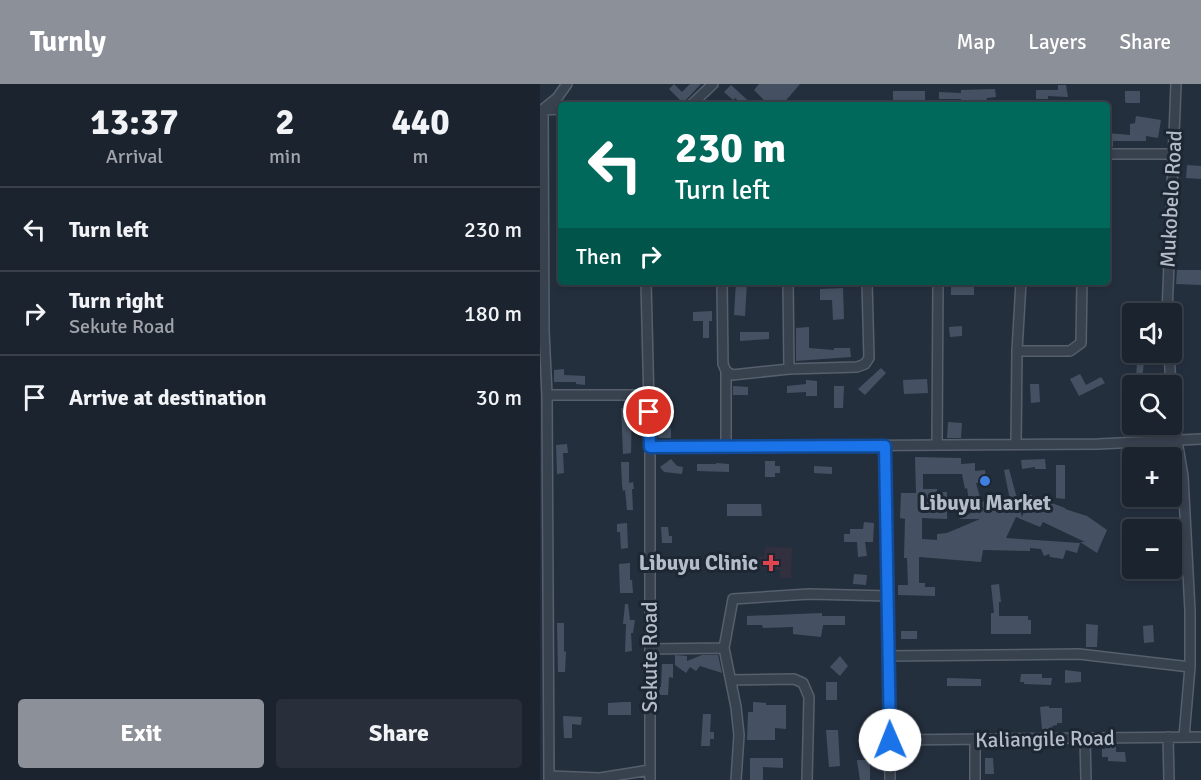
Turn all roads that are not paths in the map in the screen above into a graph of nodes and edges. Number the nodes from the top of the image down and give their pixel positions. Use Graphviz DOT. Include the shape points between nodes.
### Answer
graph roads {
  1 [pos="567,84"];
  2 [pos="713,84"];
  3 [pos="1175,85"];
  4 [pos="694,102"];
  5 [pos="558,109"];
  6 [pos="542,110"];
  7 [pos="1110,154"];
  8 [pos="1173,154"];
  9 [pos="542,180"];
  10 [pos="646,285"];
  11 [pos="722,285"];
  12 [pos="788,285"];
  13 [pos="867,285"];
  14 [pos="938,285"];
  15 [pos="1021,285"];
  16 [pos="1082,285"];
  17 [pos="1167,303"];
  18 [pos="542,331"];
  19 [pos="1017,351"];
  20 [pos="789,369"];
  21 [pos="726,371"];
  22 [pos="547,395"];
  23 [pos="649,395"];
  24 [pos="1176,435"];
  25 [pos="1201,439"];
  26 [pos="1177,441"];
  27 [pos="937,444"];
  28 [pos="1016,444"];
  29 [pos="885,446"];
  30 [pos="650,447"];
  31 [pos="726,447"];
  32 [pos="544,591"];
  33 [pos="888,596"];
  34 [pos="724,648"];
  35 [pos="650,649"];
  36 [pos="888,656"];
  37 [pos="1190,666"];
  38 [pos="544,678"];
  39 [pos="731,680"];
  40 [pos="1201,736"];
  41 [pos="1168,737"];
  42 [pos="1184,737"];
  43 [pos="1085,738"];
  44 [pos="890,740"];
  45 [pos="975,740"];
  46 [pos="650,775"];
  47 [pos="549,778"];
  48 [pos="736,780"];
  49 [pos="807,780"];
  50 [pos="890,780"];
  51 [pos="975,780"];
  52 [pos="1086,780"];
  53 [pos="1169,780"];
  1 -- 6 [label="street"];
  2 -- 4 [label="street"];
  3 -- 8 [label="street, Mukobelo Road"];
  5 -- 6 [label="street"];
  6 -- 9 [label="street"];
  7 -- 8 [label="street"];
  8 -- 17 [label="street, Mukobelo Road"];
  9 -- 18 [label="street"];
  10 -- 23 [label="street, Sekute Road"];
  11 -- 21 [label="street"];
  12 -- 20 [label="street"];
  13 -- 20 [label="street" via="869,358 865,364"];
  14 -- 27 [label="street"];
  15 -- 19 [label="street"];
  16 -- 19 [label="street" via="1081,343 1077,348"];
  18 -- 22 [label="street"];
  19 -- 28 [label="street"];
  20 -- 21 [label="street" via="732,375"];
  21 -- 31 [label="street"];
  22 -- 23 [label="street"];
  22 -- 32 [label="street"];
  23 -- 30 [label="street, Sekute Road"];
  24 -- 26 [label="street"];
  25 -- 26 [label="street"];
  26 -- 28 [label="street"];
  26 -- 37 [label="street" via="1186,509"];
  27 -- 28 [label="street"];
  27 -- 29 [label="street"];
  29 -- 31 [label="street"];
  29 -- 33 [label="street"];
  30 -- 31 [label="street"];
  30 -- 35 [label="street, Sekute Road"];
  32 -- 38 [label="street"];
  33 -- 34 [label="street" via="809,594 733,599"];
  33 -- 36 [label="street"];
  34 -- 35 [label="street"];
  34 -- 39 [label="street"];
  35 -- 46 [label="street, Sekute Road"];
  36 -- 37 [label="street" via="1079,654"];
  36 -- 44 [label="street"];
  37 -- 42 [label="street"];
  38 -- 47 [label="street"];
  39 -- 48 [label="street" via="739,735"];
  39 -- 49 [label="street" via="794,679 803,683 809,697"];
  40 -- 42 [label="street, Kaliangile Road"];
  41 -- 42 [label="street, Kaliangile Road"];
  41 -- 43 [label="street, Kaliangile Road"];
  41 -- 53 [label="street"];
  43 -- 45 [label="street, Kaliangile Road"];
  43 -- 52 [label="street"];
  44 -- 45 [label="street, Kaliangile Road"];
  44 -- 50 [label="street"];
  45 -- 51 [label="street"];
  46 -- 47 [label="street"];
}
